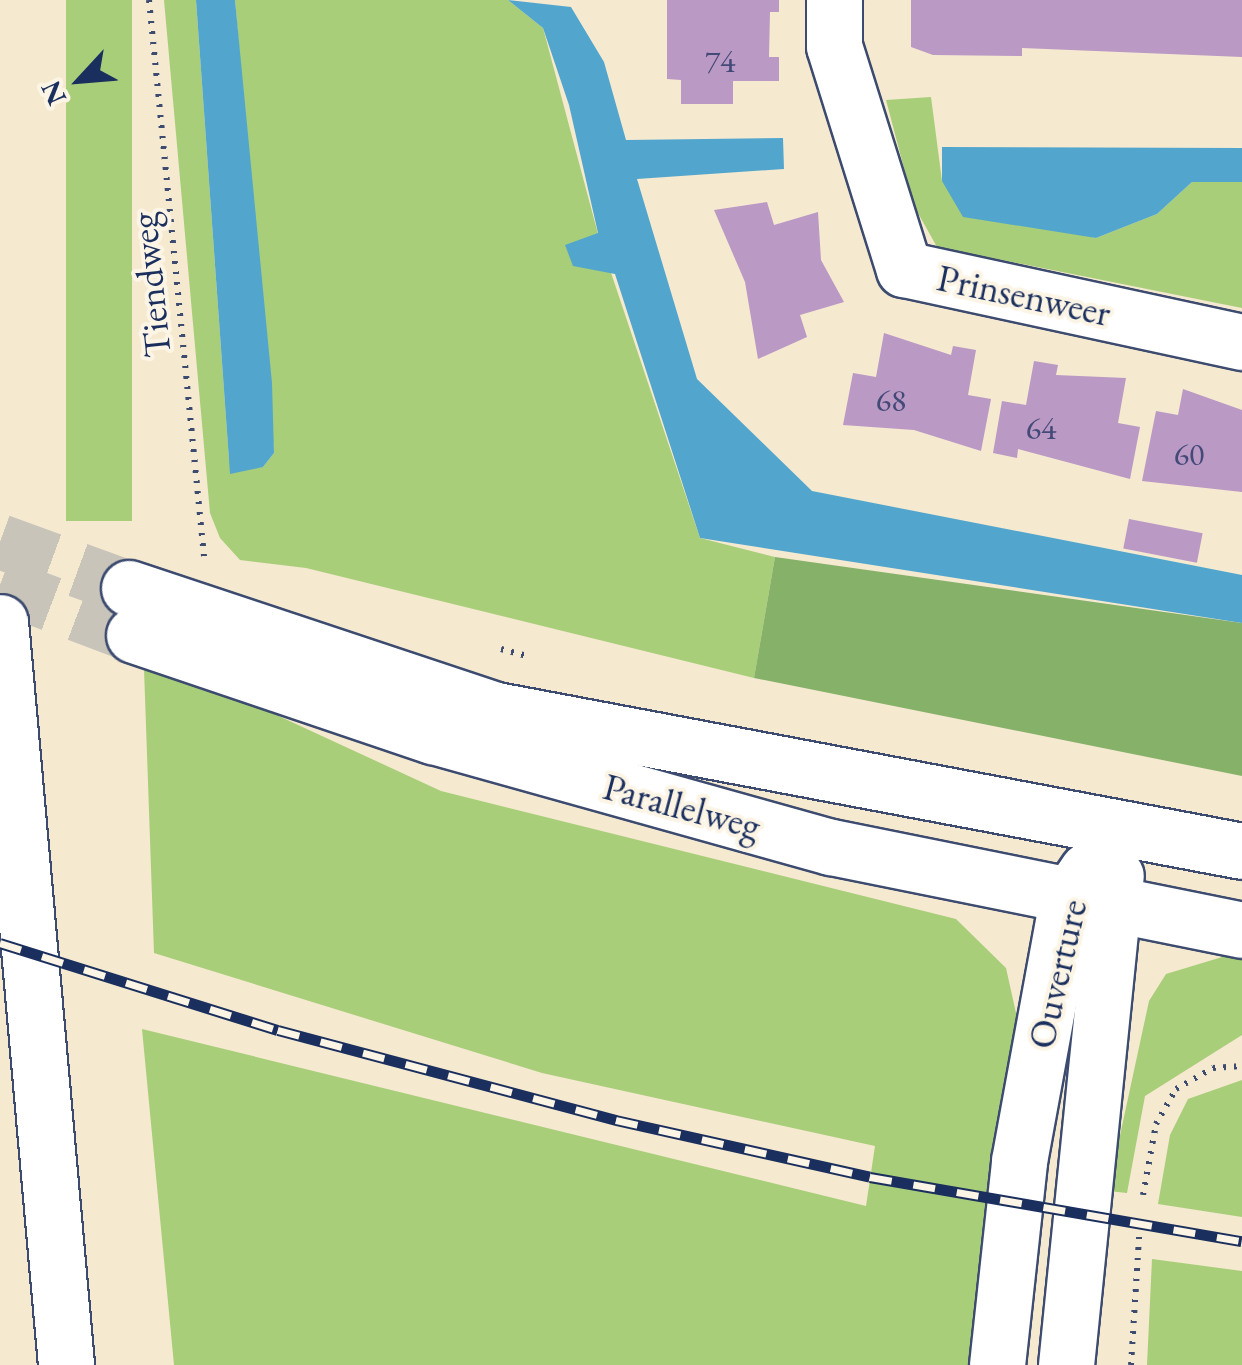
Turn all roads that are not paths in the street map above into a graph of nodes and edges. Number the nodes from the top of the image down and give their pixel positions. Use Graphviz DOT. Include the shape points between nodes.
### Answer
graph roads {
  1 [pos="834,0"];
  2 [pos="1242,342"];
  3 [pos="0,622"];
  4 [pos="1113,830"];
  5 [pos="1242,850"];
  6 [pos="1067,900"];
  7 [pos="1119,912"];
  8 [pos="1242,930"];
  9 [pos="66,1365"];
  10 [pos="997,1365"];
  11 [pos="1066,1365"];
  1 -- 2 [label="main road, Prinsenweer" via="834,46 904,269"];
  3 -- 9 [label="main road"];
  4 -- 5 [label="main road, Parallelweg"];
  4 -- 6 [label="main road, Ouverture"];
  4 -- 6 [label="main road, Parallelweg" via="496,710 132,612 560,773"];
  4 -- 7 [label="main road, Ouverture"];
  6 -- 7 [label="main road, Parallelweg"];
  6 -- 10 [label="main road, Ouverture" via="1018,1161"];
  7 -- 8 [label="main road, Parallelweg"];
  7 -- 11 [label="main road, Ouverture"];
}
